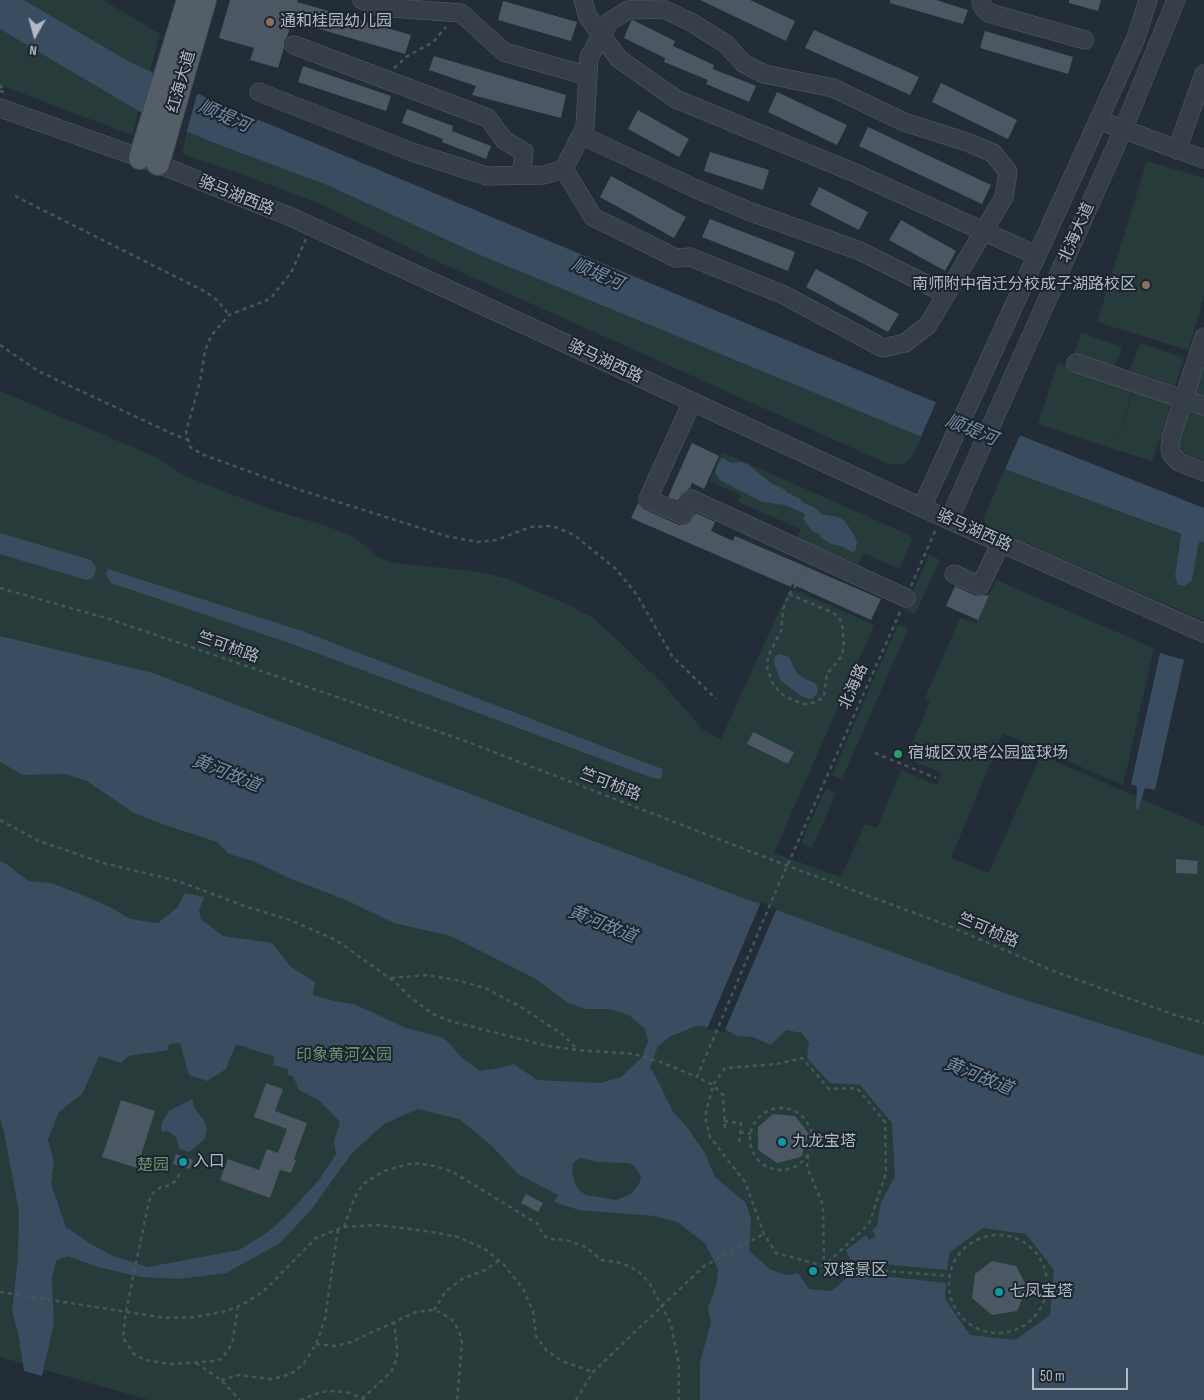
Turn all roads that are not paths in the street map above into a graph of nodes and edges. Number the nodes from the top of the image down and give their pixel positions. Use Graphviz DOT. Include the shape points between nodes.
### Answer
graph roads {
  1 [pos="188,0"];
  2 [pos="205,0"];
  3 [pos="362,0"];
  4 [pos="583,0"];
  5 [pos="981,0"];
  6 [pos="1148,0"];
  7 [pos="1176,0"];
  8 [pos="602,36"];
  9 [pos="1085,40"];
  10 [pos="184,45"];
  11 [pos="294,46"];
  12 [pos="1132,46"];
  13 [pos="1153,57"];
  14 [pos="1204,74"];
  15 [pos="588,76"];
  16 [pos="259,92"];
  17 [pos="2,100"];
  18 [pos="1098,120"];
  19 [pos="1123,130"];
  20 [pos="581,135"];
  21 [pos="1177,150"];
  22 [pos="1204,159"];
  23 [pos="149,161"];
  24 [pos="564,169"];
  25 [pos="521,175"];
  26 [pos="983,230"];
  27 [pos="1036,254"];
  28 [pos="946,294"];
  29 [pos="1204,337"];
  30 [pos="1076,363"];
  31 [pos="1184,399"];
  32 [pos="692,402"];
  33 [pos="1204,406"];
  34 [pos="1204,472"];
  35 [pos="922,507"];
  36 [pos="945,518"];
  37 [pos="1001,543"];
  38 [pos="954,574"];
  39 [pos="906,598"];
  40 [pos="1204,634"];
  1 -- 10 [label="main road, 红海大道"];
  2 -- 10 [label="main road, 红海大道"];
  3 -- 15 [label="street" via="379,8 461,13 504,52"];
  4 -- 8 [label="street" via="588,17"];
  5 -- 9 [label="street" via="989,13"];
  6 -- 12 [label="street, 北海大道"];
  7 -- 13 [label="street, 北海大道"];
  8 -- 15 [label="street" via="589,56"];
  8 -- 26 [label="street" via="619,59 676,99"];
  8 -- 26 [label="street" via="609,22 628,10 663,9 726,44 742,63 764,74 833,88 904,122 993,153 1008,172 1004,197"];
  10 -- 23 [label="main road"];
  11 -- 25 [label="street" via="488,118 504,140 524,152"];
  12 -- 13 [label="street"];
  12 -- 18 [label="street, 北海大道"];
  13 -- 19 [label="street, 北海大道"];
  14 -- 21 [label="street"];
  15 -- 20 [label="street" via="585,127"];
  16 -- 25 [label="street" via="412,152 487,176"];
  17 -- 23 [label="street, 骆马湖西路"];
  18 -- 19 [label="street"];
  18 -- 27 [label="street, 北海大道"];
  19 -- 21 [label="street"];
  19 -- 36 [label="street, 北海大道" via="965,484"];
  20 -- 24 [label="street"];
  20 -- 28 [label="street" via="726,202 860,251"];
  21 -- 22 [label="street"];
  23 -- 32 [label="street, 骆马湖西路" via="311,226"];
  24 -- 25 [label="street" via="544,175"];
  24 -- 28 [label="street" via="593,217 676,258 690,257 784,295 883,348 905,344 928,325"];
  26 -- 27 [label="street"];
  26 -- 28 [label="street"];
  27 -- 35 [label="street, 北海大道"];
  29 -- 31 [label="street"];
  30 -- 31 [label="street"];
  31 -- 33 [label="street"];
  31 -- 34 [label="street" via="1171,437 1171,454 1179,462"];
  32 -- 35 [label="street, 骆马湖西路"];
  32 -- 39 [label="street" via="648,499 683,515 691,499"];
  35 -- 36 [label="street, 骆马湖西路"];
  36 -- 37 [label="street, 骆马湖西路"];
  37 -- 38 [label="street" via="980,586"];
  37 -- 40 [label="street, 骆马湖西路"];
}
